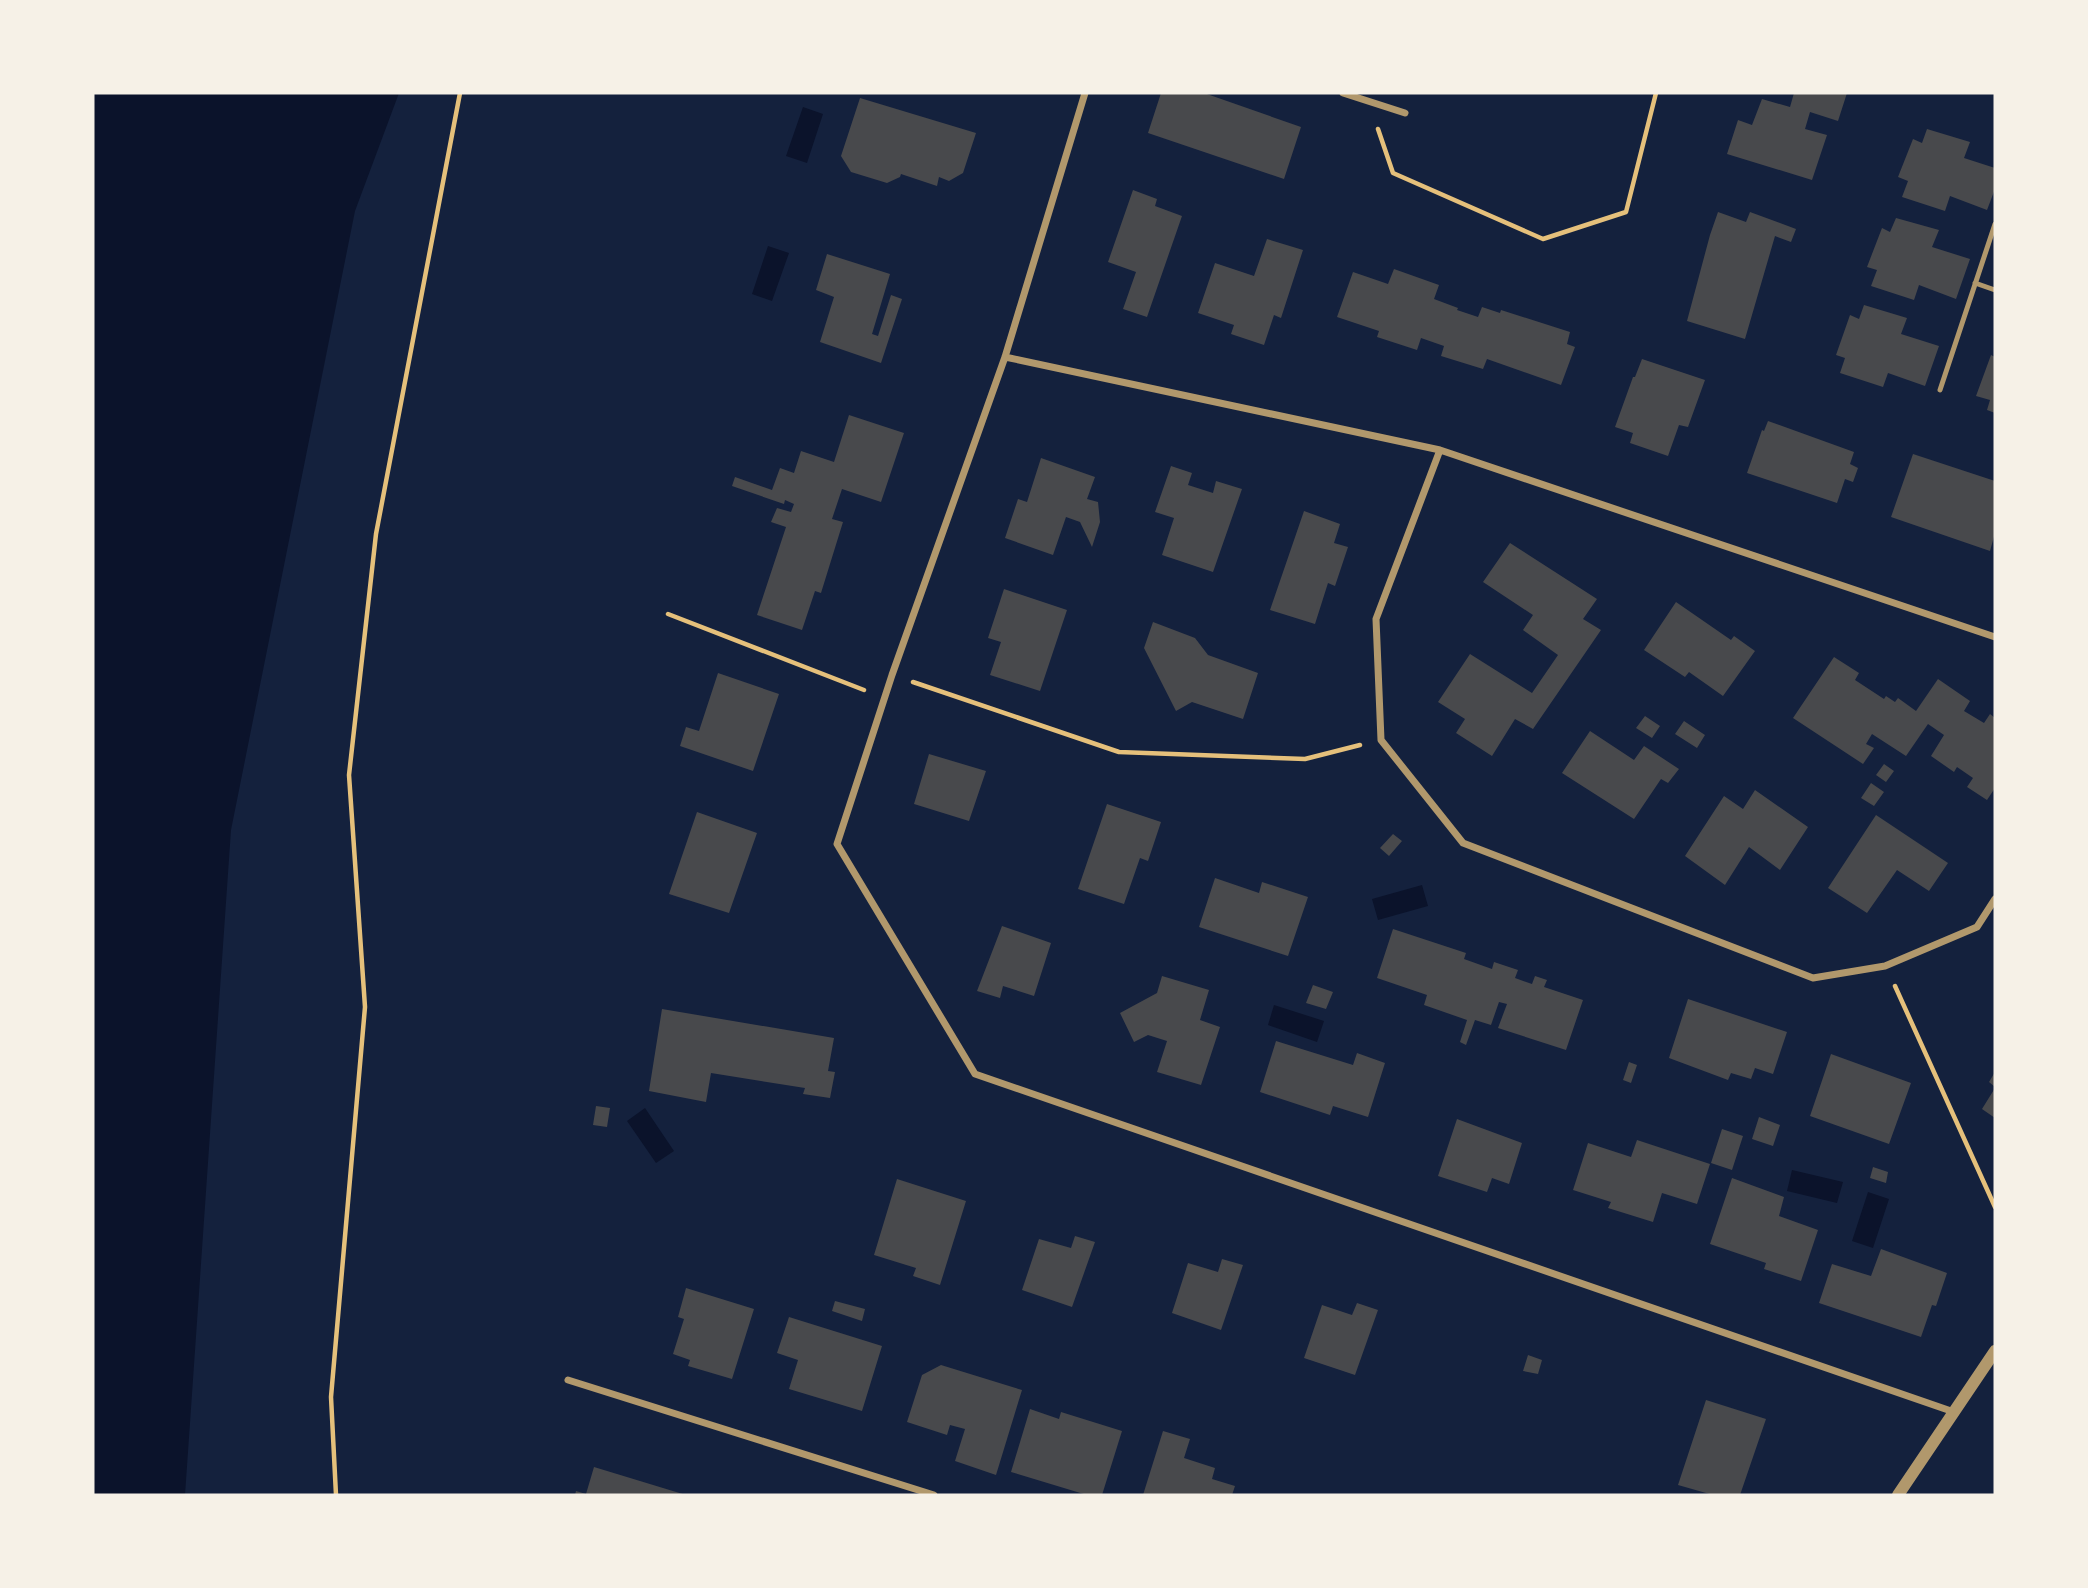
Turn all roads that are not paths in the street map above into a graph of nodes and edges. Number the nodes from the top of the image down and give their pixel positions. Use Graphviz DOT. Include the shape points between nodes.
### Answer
graph roads {
  1 [pos="1085,93"];
  2 [pos="1343,93"];
  3 [pos="1405,113"];
  4 [pos="1995,224"];
  5 [pos="1975,283"];
  6 [pos="1995,290"];
  7 [pos="1005,356"];
  8 [pos="1940,390"];
  9 [pos="1440,450"];
  10 [pos="1995,637"];
  11 [pos="1995,899"];
  12 [pos="1995,1351"];
  13 [pos="568,1380"];
  14 [pos="1955,1412"];
  15 [pos="934,1495"];
  16 [pos="1898,1495"];
  1 -- 7 [label="street"];
  2 -- 3 [label="street"];
  4 -- 5 [label="lane"];
  5 -- 6 [label="lane"];
  5 -- 8 [label="lane"];
  7 -- 9 [label="street"];
  7 -- 14 [label="street" via="837,844 975,1074"];
  9 -- 10 [label="street"];
  9 -- 11 [label="street" via="1376,619 1381,740 1463,843 1813,978 1885,966 1977,927"];
  12 -- 14 [label="street"];
  13 -- 15 [label="street"];
  14 -- 16 [label="street"];
}
